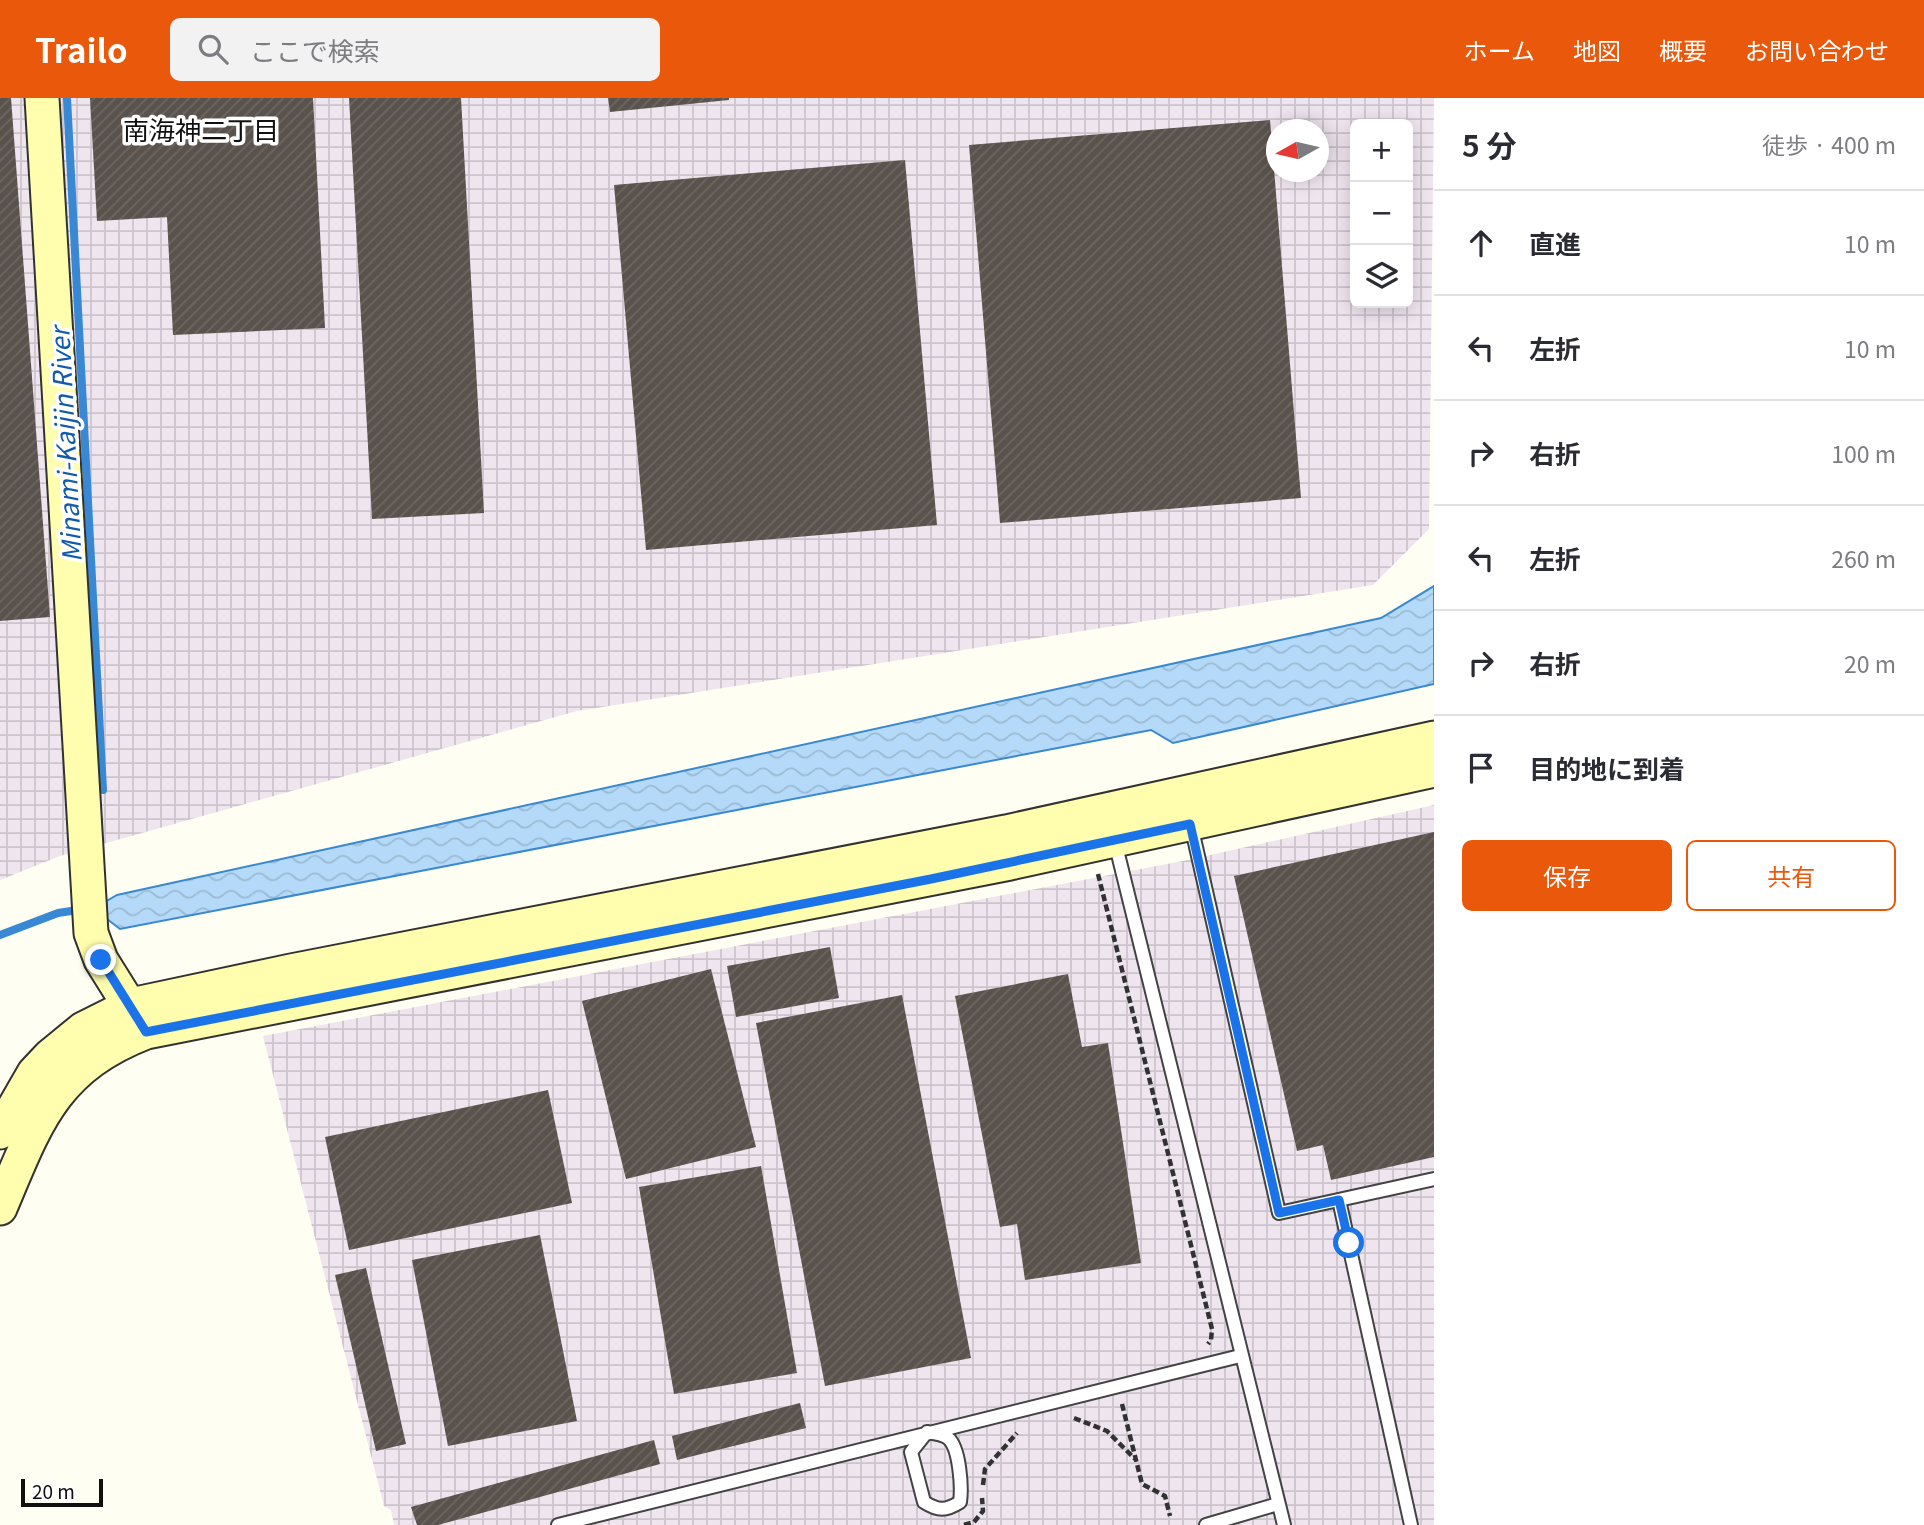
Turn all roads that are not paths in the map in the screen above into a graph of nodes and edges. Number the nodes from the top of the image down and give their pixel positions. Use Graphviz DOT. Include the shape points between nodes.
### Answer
graph roads {
  1 [pos="42,98"];
  2 [pos="1434,737"];
  3 [pos="1434,770"];
  4 [pos="1187,809"];
  5 [pos="1111,825"];
  6 [pos="138,1019"];
  7 [pos="0,1132"];
  8 [pos="1434,1179"];
  9 [pos="1339,1200"];
  10 [pos="0,1208"];
  11 [pos="1240,1356"];
  12 [pos="927,1432"];
  13 [pos="1278,1504"];
  14 [pos="558,1525"];
  15 [pos="1206,1525"];
  16 [pos="1284,1525"];
  17 [pos="1411,1525"];
  1 -- 6 [label="street" via="91,933 101,960"];
  2 -- 4 [label="street"];
  3 -- 4 [label="street"];
  4 -- 5 [label="street"];
  4 -- 9 [label="lane" via="1279,1213"];
  5 -- 6 [label="street" via="209,987"];
  5 -- 11 [label="lane"];
  6 -- 7 [label="street" via="83,1029 50,1056 34,1073"];
  6 -- 10 [label="street" via="110,1048 84,1065 39,1117"];
  8 -- 9 [label="lane"];
  9 -- 17 [label="lane"];
  11 -- 12 [label="lane"];
  11 -- 13 [label="lane"];
  12 -- 12 [label="lane" via="946,1436 953,1443 962,1486 960,1502 949,1509 936,1510 924,1502 918,1483 911,1452"];
  12 -- 14 [label="lane"];
  13 -- 15 [label="lane"];
  13 -- 16 [label="lane"];
}
